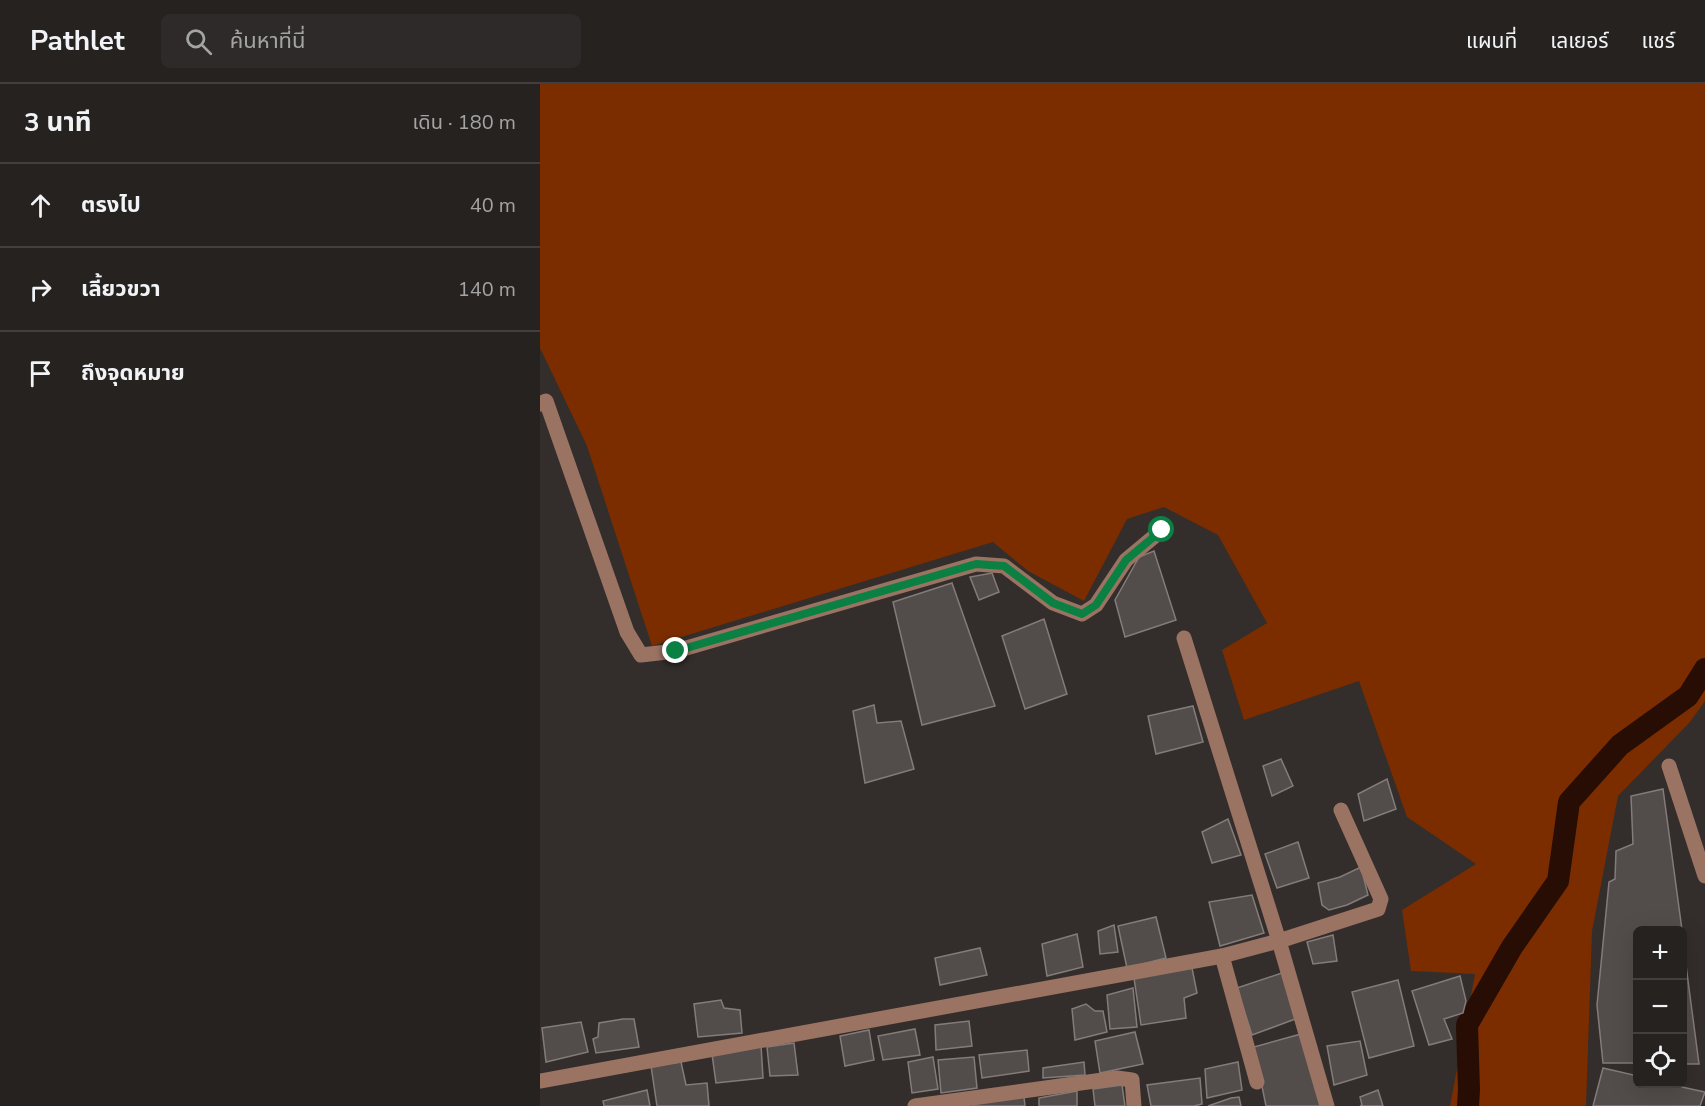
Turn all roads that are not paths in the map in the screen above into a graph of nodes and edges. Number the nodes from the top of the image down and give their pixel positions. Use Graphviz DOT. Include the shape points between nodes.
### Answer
graph roads {
  1 [pos="542,398"];
  2 [pos="1162,530"];
  3 [pos="1184,638"];
  4 [pos="1669,766"];
  5 [pos="1341,810"];
  6 [pos="1705,876"];
  7 [pos="1279,941"];
  8 [pos="1222,956"];
  9 [pos="540,1081"];
  10 [pos="1257,1082"];
  11 [pos="915,1106"];
  12 [pos="1134,1106"];
  13 [pos="1327,1106"];
  1 -- 2 [label="street" via="627,632 642,655 676,651 976,564 1004,566 1053,603 1082,614 1096,605 1126,560"];
  3 -- 7 [label="street"];
  4 -- 6 [label="street"];
  5 -- 7 [label="street" via="1381,899 1378,909"];
  7 -- 8 [label="street"];
  7 -- 13 [label="street"];
  8 -- 9 [label="street"];
  8 -- 10 [label="street"];
  11 -- 12 [label="street" via="1117,1078 1132,1080"];
}
